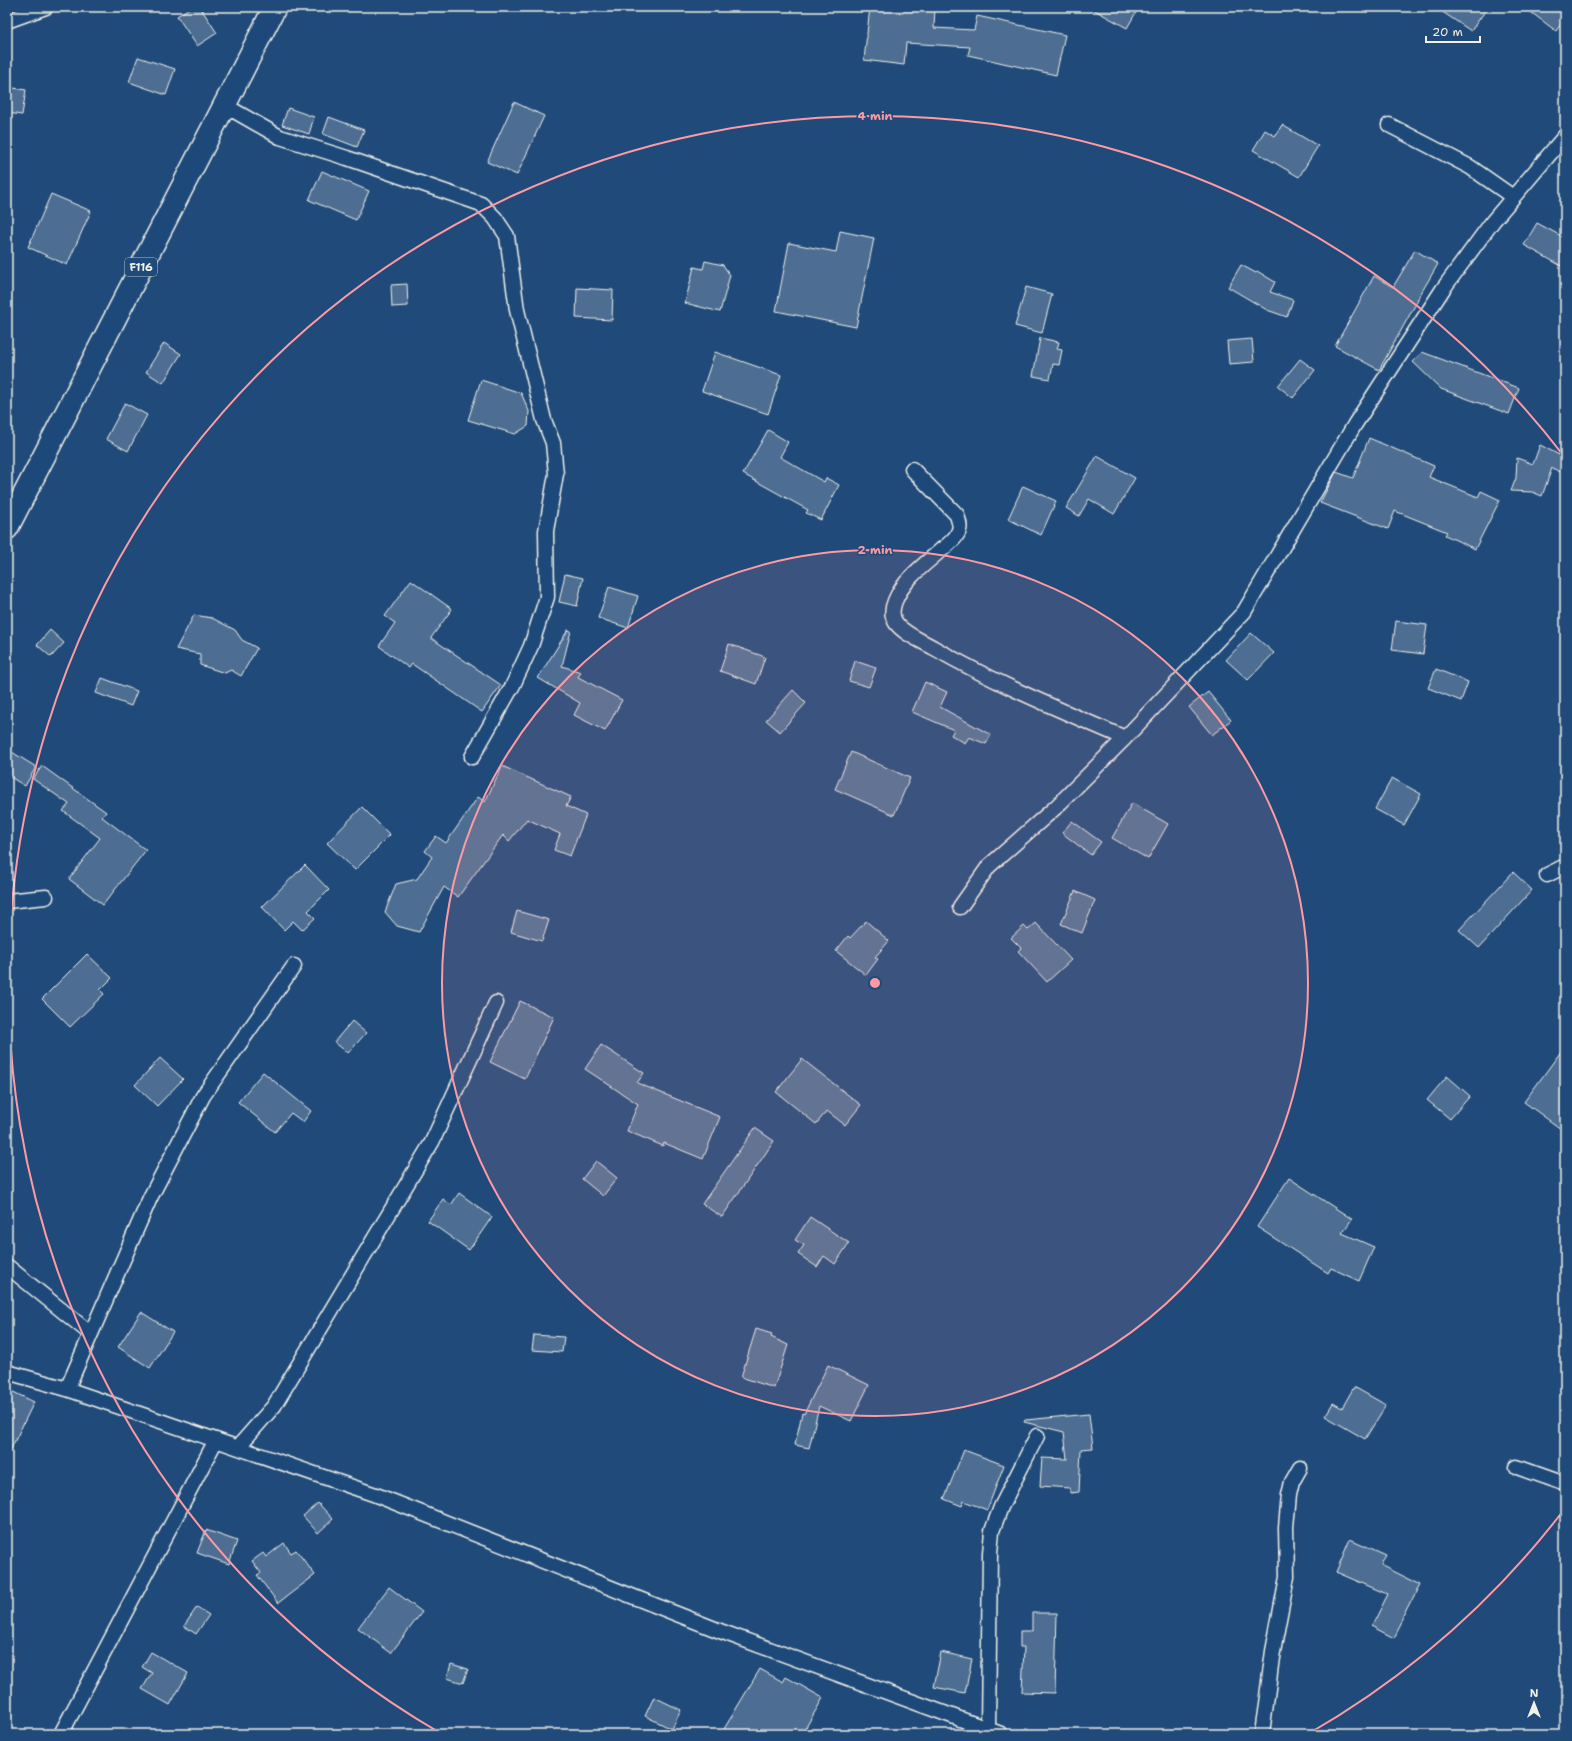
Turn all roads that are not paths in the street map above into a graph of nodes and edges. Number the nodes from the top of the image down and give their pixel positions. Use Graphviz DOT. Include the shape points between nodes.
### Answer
graph roads {
  1 [pos="46,7"];
  2 [pos="275,7"];
  3 [pos="7,22"];
  4 [pos="224,105"];
  5 [pos="1389,125"];
  6 [pos="1565,136"];
  7 [pos="1513,197"];
  8 [pos="912,468"];
  9 [pos="7,528"];
  10 [pos="1125,738"];
  11 [pos="472,757"];
  12 [pos="1565,866"];
  13 [pos="1547,875"];
  14 [pos="46,898"];
  15 [pos="7,901"];
  16 [pos="960,907"];
  17 [pos="294,966"];
  18 [pos="496,1003"];
  19 [pos="7,1266"];
  20 [pos="91,1334"];
  21 [pos="7,1372"];
  22 [pos="67,1389"];
  23 [pos="1037,1436"];
  24 [pos="216,1440"];
  25 [pos="238,1447"];
  26 [pos="1517,1467"];
  27 [pos="1300,1468"];
  28 [pos="1565,1484"];
  29 [pos="995,1732"];
  30 [pos="61,1734"];
  31 [pos="1262,1734"];
  1 -- 3 [label="street"];
  2 -- 4 [label="main road, F116"];
  4 -- 9 [label="main road, F116"];
  4 -- 11 [label="street" via="280,137 481,204 495,218 507,236 517,310 544,420 553,443 556,474 546,531 548,597 531,646 513,685"];
  5 -- 7 [label="street" via="1470,167"];
  6 -- 7 [label="street"];
  7 -- 10 [label="street" via="1439,296 1355,424 1244,612"];
  8 -- 10 [label="street" via="957,515 960,523 954,540 899,590 892,608 892,617 897,624 913,636 985,675"];
  10 -- 16 [label="street" via="1056,807 989,866"];
  12 -- 13 [label="street"];
  14 -- 15 [label="street"];
  17 -- 20 [label="street" via="203,1096 150,1198"];
  18 -- 25 [label="street" via="432,1142 274,1406"];
  19 -- 20 [label="street"];
  20 -- 22 [label="street"];
  21 -- 22 [label="street"];
  22 -- 24 [label="street"];
  23 -- 29 [label="street" via="1001,1507 992,1531 990,1553"];
  24 -- 25 [label="street"];
  24 -- 30 [label="street"];
  25 -- 29 [label="street" via="376,1495 720,1631"];
  26 -- 28 [label="street"];
  27 -- 31 [label="street" via="1289,1494 1286,1527 1287,1577 1273,1651"];
}
